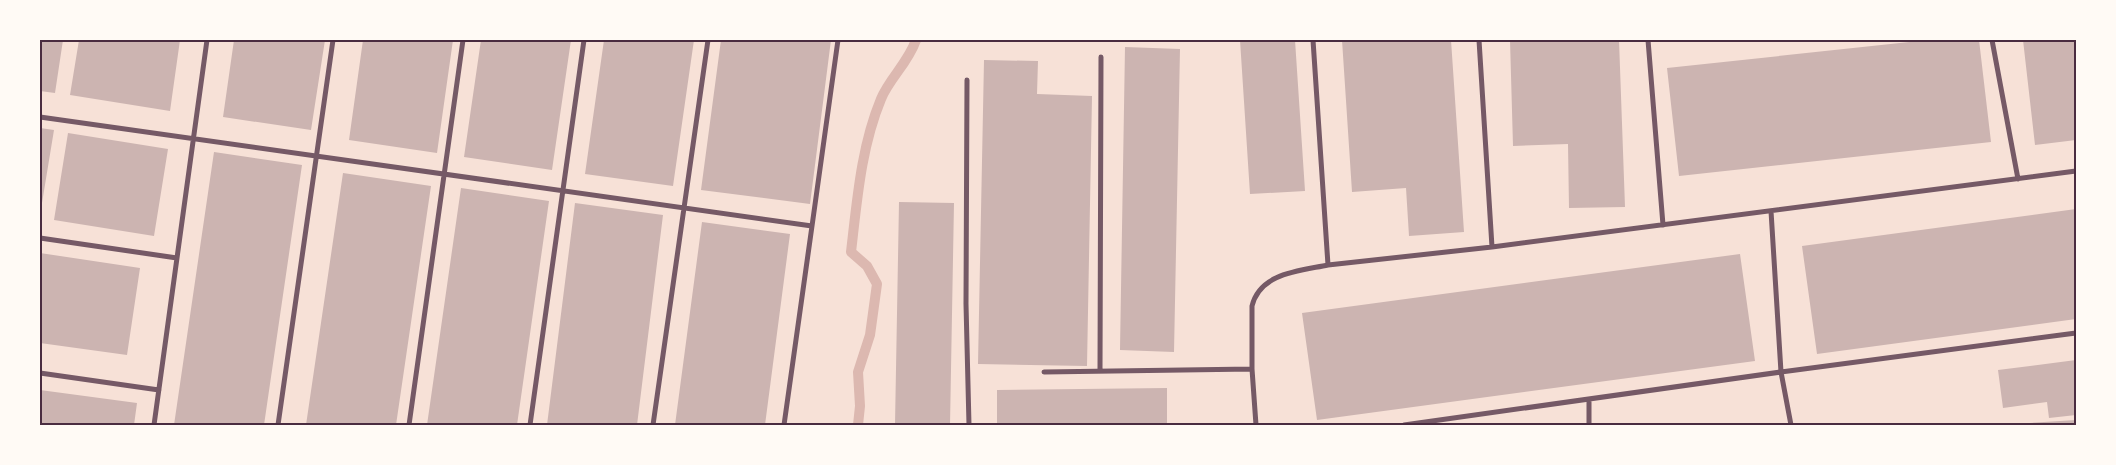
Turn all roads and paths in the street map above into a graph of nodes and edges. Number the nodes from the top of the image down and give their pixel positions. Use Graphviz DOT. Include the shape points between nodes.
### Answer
graph roads {
  1 [pos="207,40"];
  2 [pos="333,40"];
  3 [pos="463,40"];
  4 [pos="584,40"];
  5 [pos="708,40"];
  6 [pos="838,40"];
  7 [pos="1313,40"];
  8 [pos="1479,40"];
  9 [pos="1648,40"];
  10 [pos="1992,40"];
  11 [pos="1101,57"];
  12 [pos="967,80"];
  13 [pos="40,117"];
  14 [pos="192,139"];
  15 [pos="316,156"];
  16 [pos="2076,171"];
  17 [pos="444,174"];
  18 [pos="2018,179"];
  19 [pos="563,191"];
  20 [pos="684,208"];
  21 [pos="1771,211"];
  22 [pos="1663,225"];
  23 [pos="812,226"];
  24 [pos="40,238"];
  25 [pos="1492,247"];
  26 [pos="177,258"];
  27 [pos="1328,265"];
  28 [pos="2076,333"];
  29 [pos="1252,369"];
  30 [pos="1100,371"];
  31 [pos="1044,372"];
  32 [pos="1781,372"];
  33 [pos="40,373"];
  34 [pos="159,390"];
  35 [pos="1589,400"];
  36 [pos="1447,422"];
  37 [pos="154,425"];
  38 [pos="278,425"];
  39 [pos="409,425"];
  40 [pos="530,425"];
  41 [pos="653,425"];
  42 [pos="784,425"];
  43 [pos="969,425"];
  44 [pos="1256,425"];
  45 [pos="1404,425"];
  46 [pos="1588,425"];
  47 [pos="1791,425"];
  1 -- 14 [label="street"];
  2 -- 15 [label="street"];
  3 -- 17 [label="street"];
  4 -- 19 [label="street"];
  5 -- 20 [label="street"];
  6 -- 23 [label="street"];
  7 -- 27 [label="street"];
  8 -- 25 [label="street"];
  9 -- 22 [label="street"];
  10 -- 18 [label="street"];
  11 -- 30 [label="street"];
  12 -- 43 [label="street"];
  13 -- 14 [label="street"];
  14 -- 15 [label="street"];
  14 -- 26 [label="street"];
  15 -- 17 [label="street"];
  15 -- 38 [label="street"];
  16 -- 18 [label="street"];
  17 -- 19 [label="street"];
  17 -- 39 [label="street"];
  18 -- 21 [label="street"];
  19 -- 20 [label="street"];
  19 -- 40 [label="street"];
  20 -- 23 [label="street"];
  20 -- 41 [label="street"];
  21 -- 22 [label="street"];
  21 -- 32 [label="street"];
  22 -- 25 [label="street"];
  23 -- 42 [label="street"];
  24 -- 26 [label="street"];
  25 -- 27 [label="street"];
  26 -- 34 [label="street"];
  27 -- 29 [label="street" via="1279,276 1262,286 1252,306"];
  28 -- 32 [label="street"];
  29 -- 30 [label="street"];
  29 -- 44 [label="street"];
  30 -- 31 [label="street"];
  32 -- 35 [label="street"];
  32 -- 47 [label="street"];
  33 -- 34 [label="street"];
  34 -- 37 [label="street"];
  35 -- 36 [label="street"];
  35 -- 46 [label="street"];
  36 -- 45 [label="street"];
}
